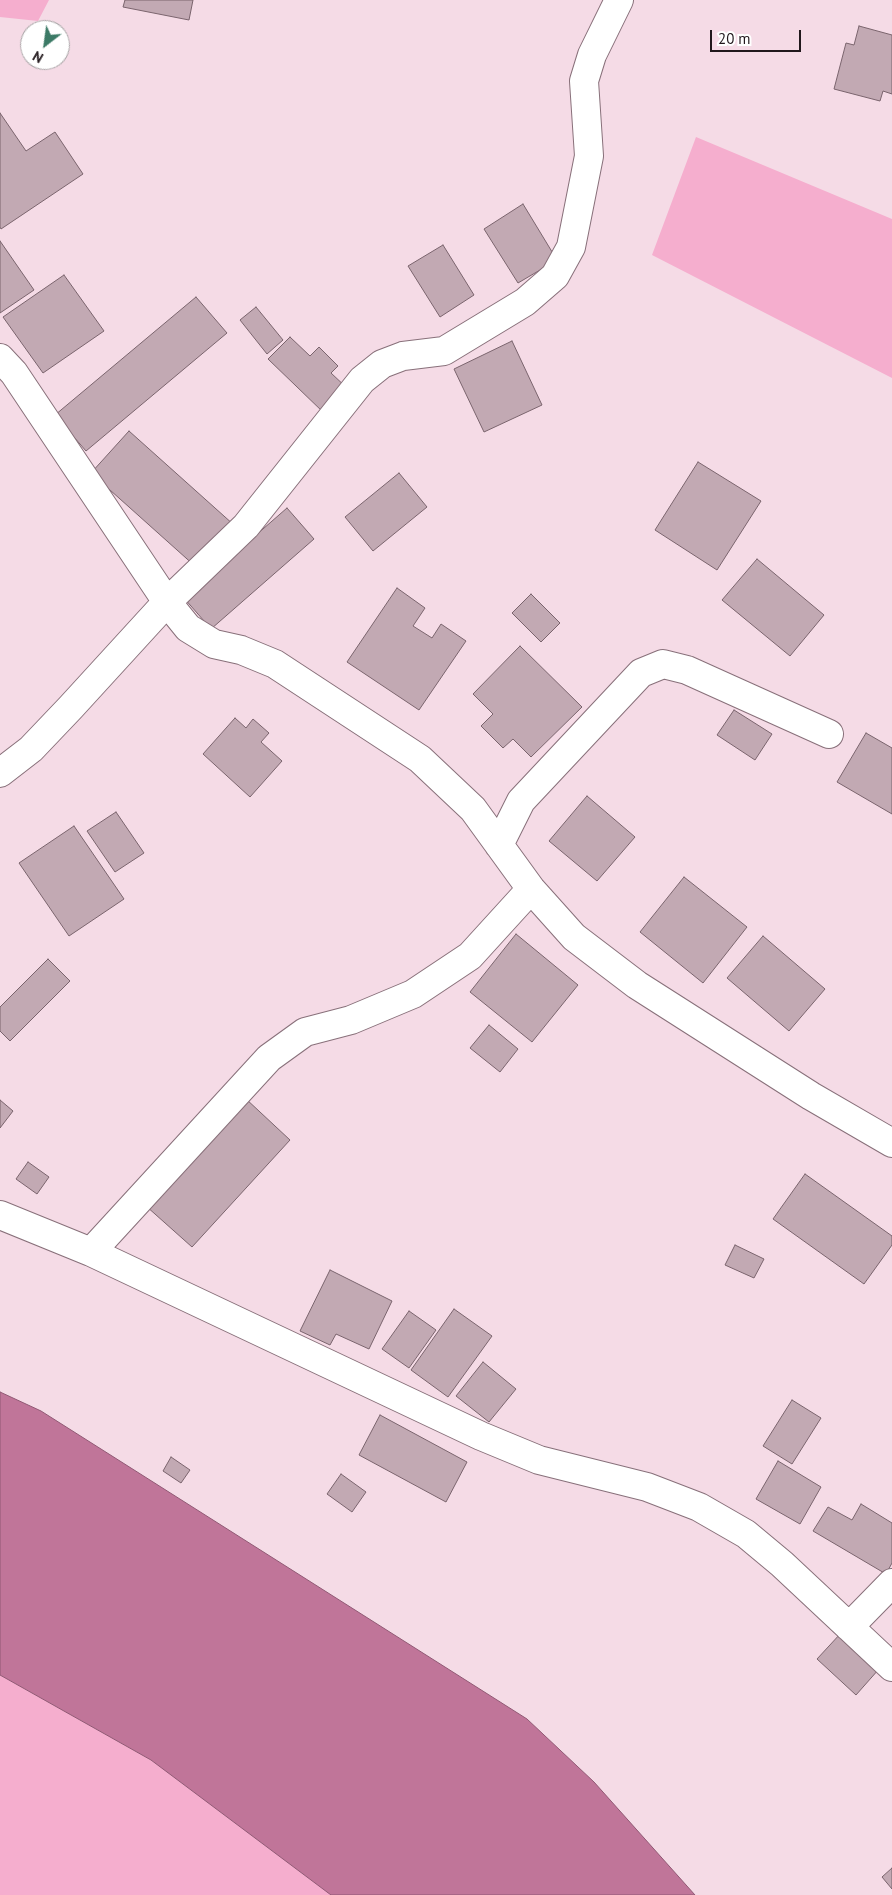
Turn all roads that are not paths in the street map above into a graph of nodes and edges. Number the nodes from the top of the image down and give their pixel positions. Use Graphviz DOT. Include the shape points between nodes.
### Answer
graph roads {
  1 [pos="619,0"];
  2 [pos="0,358"];
  3 [pos="167,602"];
  4 [pos="829,734"];
  5 [pos="0,772"];
  6 [pos="499,846"];
  7 [pos="531,889"];
  8 [pos="892,1143"];
  9 [pos="0,1215"];
  10 [pos="91,1252"];
  11 [pos="892,1583"];
  12 [pos="849,1626"];
  13 [pos="892,1667"];
  1 -- 3 [label="street" via="592,55 584,81 589,156 571,247 555,276 525,302 444,351 403,356 382,364 362,380 246,526"];
  2 -- 3 [label="street" via="14,373"];
  3 -- 5 [label="street" via="38,742"];
  3 -- 6 [label="street" via="188,628 214,644 241,650 275,664 420,759 473,809"];
  4 -- 6 [label="street" via="687,670 663,664 640,673 521,801"];
  6 -- 7 [label="street"];
  7 -- 8 [label="street" via="574,937 637,985 810,1096"];
  7 -- 10 [label="street" via="470,956 413,994 351,1020 305,1032 269,1058"];
  9 -- 10 [label="street"];
  10 -- 12 [label="street" via="481,1436 539,1460 647,1487 699,1507 746,1534"];
  11 -- 12 [label="street"];
  12 -- 13 [label="street"];
}
